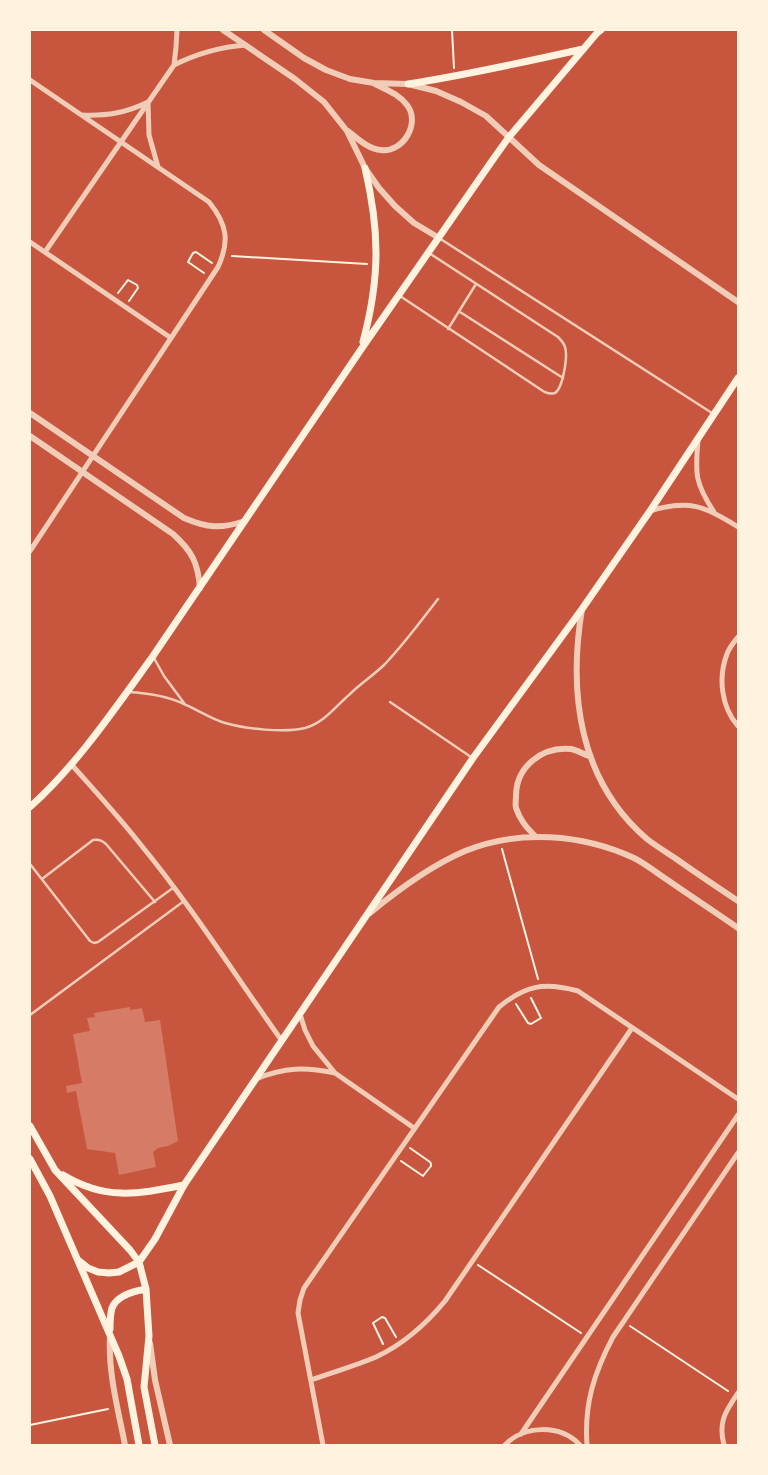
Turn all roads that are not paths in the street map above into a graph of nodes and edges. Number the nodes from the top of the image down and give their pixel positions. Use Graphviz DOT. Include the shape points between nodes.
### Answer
graph roads {
  1 [pos="176,30"];
  2 [pos="223,30"];
  3 [pos="264,30"];
  4 [pos="601,30"];
  5 [pos="246,46"];
  6 [pos="583,49"];
  7 [pos="174,64"];
  8 [pos="30,80"];
  9 [pos="374,83"];
  10 [pos="408,84"];
  11 [pos="148,102"];
  12 [pos="82,115"];
  13 [pos="347,131"];
  14 [pos="509,137"];
  15 [pos="121,142"];
  16 [pos="158,168"];
  17 [pos="365,168"];
  18 [pos="439,238"];
  19 [pos="30,242"];
  20 [pos="45,252"];
  21 [pos="429,253"];
  22 [pos="476,284"];
  23 [pos="399,296"];
  24 [pos="738,302"];
  25 [pos="460,312"];
  26 [pos="448,329"];
  27 [pos="171,338"];
  28 [pos="362,348"];
  29 [pos="563,378"];
  30 [pos="738,378"];
  31 [pos="30,413"];
  32 [pos="714,414"];
  33 [pos="30,436"];
  34 [pos="698,437"];
  35 [pos="93,456"];
  36 [pos="82,472"];
  37 [pos="650,512"];
  38 [pos="714,512"];
  39 [pos="245,521"];
  40 [pos="738,527"];
  41 [pos="30,551"];
  42 [pos="200,589"];
  43 [pos="438,599"];
  44 [pos="582,609"];
  45 [pos="738,637"];
  46 [pos="153,656"];
  47 [pos="127,692"];
  48 [pos="390,702"];
  49 [pos="185,704"];
  50 [pos="738,726"];
  51 [pos="589,756"];
  52 [pos="473,758"];
  53 [pos="72,764"];
  54 [pos="30,807"];
  55 [pos="535,836"];
  56 [pos="30,864"];
  57 [pos="42,879"];
  58 [pos="174,888"];
  59 [pos="184,901"];
  60 [pos="738,901"];
  61 [pos="155,902"];
  62 [pos="365,917"];
  63 [pos="738,928"];
  64 [pos="300,1014"];
  65 [pos="30,1015"];
  66 [pos="632,1028"];
  67 [pos="282,1041"];
  68 [pos="335,1074"];
  69 [pos="255,1080"];
  70 [pos="738,1099"];
  71 [pos="738,1115"];
  72 [pos="30,1126"];
  73 [pos="414,1128"];
  74 [pos="738,1153"];
  75 [pos="30,1159"];
  76 [pos="55,1170"];
  77 [pos="184,1185"];
  78 [pos="78,1260"];
  79 [pos="139,1262"];
  80 [pos="146,1288"];
  81 [pos="110,1332"];
  82 [pos="149,1336"];
  83 [pos="311,1380"];
  84 [pos="737,1395"];
  85 [pos="521,1434"];
  86 [pos="505,1444"];
  87 [pos="125,1445"];
  88 [pos="140,1445"];
  89 [pos="155,1445"];
  90 [pos="170,1445"];
  91 [pos="323,1445"];
  92 [pos="580,1445"];
  93 [pos="586,1445"];
  94 [pos="724,1445"];
  1 -- 7 [label="street"];
  2 -- 5 [label="street"];
  3 -- 9 [label="street" via="326,70"];
  4 -- 6 [label="main road"];
  5 -- 7 [label="street" via="209,50"];
  5 -- 13 [label="street" via="324,102"];
  6 -- 10 [label="main road"];
  6 -- 14 [label="main road"];
  7 -- 11 [label="street"];
  8 -- 12 [label="street"];
  9 -- 10 [label="street"];
  9 -- 13 [label="street" via="399,95 409,106 413,121 408,136 398,147 383,151 368,147"];
  10 -- 14 [label="street" via="461,102 486,116"];
  11 -- 12 [label="street" via="116,114"];
  11 -- 15 [label="street"];
  11 -- 16 [label="street" via="149,136"];
  12 -- 15 [label="street"];
  13 -- 17 [label="street"];
  14 -- 18 [label="main road"];
  14 -- 24 [label="street" via="540,165"];
  15 -- 16 [label="street"];
  15 -- 20 [label="street"];
  16 -- 27 [label="street" via="208,202 218,213 226,241 218,267"];
  17 -- 18 [label="street" via="395,206 414,223"];
  17 -- 28 [label="main road" via="372,199 377,265"];
  18 -- 21 [label="main road"];
  18 -- 32 [label="lane"];
  19 -- 20 [label="street"];
  20 -- 27 [label="street"];
  21 -- 22 [label="lane"];
  21 -- 23 [label="main road"];
  22 -- 25 [label="lane"];
  22 -- 29 [label="lane" via="558,337 566,348"];
  23 -- 26 [label="lane"];
  23 -- 28 [label="main road"];
  25 -- 26 [label="lane"];
  25 -- 29 [label="lane"];
  26 -- 29 [label="lane" via="549,394 558,389"];
  27 -- 35 [label="street"];
  28 -- 39 [label="main road"];
  30 -- 32 [label="main road"];
  31 -- 35 [label="street"];
  32 -- 34 [label="main road"];
  33 -- 36 [label="street"];
  34 -- 37 [label="main road"];
  34 -- 38 [label="street" via="698,479"];
  35 -- 36 [label="street"];
  35 -- 39 [label="street" via="184,518 214,527"];
  36 -- 41 [label="street"];
  36 -- 42 [label="street" via="185,544 194,558"];
  37 -- 38 [label="street" via="681,505"];
  37 -- 44 [label="main road"];
  38 -- 40 [label="street"];
  39 -- 42 [label="main road"];
  42 -- 46 [label="main road"];
  43 -- 49 [label="lane" via="385,664 331,713 305,728 247,728 204,715"];
  44 -- 51 [label="street" via="576,675 579,716"];
  44 -- 52 [label="main road"];
  45 -- 50 [label="street" via="727,653 722,676 724,699"];
  46 -- 47 [label="main road"];
  46 -- 49 [label="lane"];
  47 -- 49 [label="lane" via="156,695"];
  47 -- 53 [label="main road"];
  48 -- 52 [label="lane"];
  51 -- 55 [label="street" via="572,749 553,750 536,757 523,770 516,787 516,806 522,823"];
  51 -- 60 [label="street" via="603,787 623,815 647,839"];
  52 -- 62 [label="main road"];
  53 -- 54 [label="main road"];
  53 -- 58 [label="street" via="142,845"];
  55 -- 62 [label="street" via="500,841 466,851 402,887"];
  55 -- 63 [label="street" via="570,838 604,846 636,859"];
  56 -- 57 [label="lane"];
  57 -- 61 [label="lane" via="93,840 102,840"];
  57 -- 61 [label="lane" via="94,943"];
  58 -- 59 [label="street"];
  58 -- 61 [label="lane"];
  59 -- 65 [label="lane"];
  59 -- 67 [label="street"];
  62 -- 64 [label="main road"];
  64 -- 67 [label="main road"];
  64 -- 68 [label="street" via="312,1046"];
  66 -- 70 [label="street"];
  66 -- 73 [label="street" via="578,991 540,986 512,996 499,1007"];
  66 -- 83 [label="street" via="434,1315 421,1328 376,1357"];
  67 -- 69 [label="main road"];
  68 -- 69 [label="street" via="302,1068 286,1069"];
  68 -- 73 [label="street"];
  69 -- 77 [label="main road"];
  71 -- 85 [label="street"];
  72 -- 76 [label="main road"];
  73 -- 83 [label="street" via="304,1288 298,1313"];
  74 -- 93 [label="street" via="602,1359 588,1405"];
  75 -- 78 [label="main road"];
  76 -- 77 [label="main road" via="81,1184 108,1192 146,1193"];
  76 -- 79 [label="main road"];
  77 -- 79 [label="main road"];
  78 -- 79 [label="main road" via="88,1268 109,1274"];
  78 -- 81 [label="main road"];
  79 -- 80 [label="main road"];
  80 -- 81 [label="main road" via="134,1291 115,1303 111,1310"];
  80 -- 82 [label="main road"];
  81 -- 87 [label="street" via="111,1371"];
  81 -- 88 [label="main road" via="127,1379"];
  82 -- 89 [label="main road" via="144,1387"];
  82 -- 90 [label="street"];
  83 -- 91 [label="street"];
  84 -- 94 [label="street" via="725,1412 722,1424"];
  85 -- 86 [label="street"];
  85 -- 92 [label="street" via="536,1429 551,1430 565,1434"];
}
